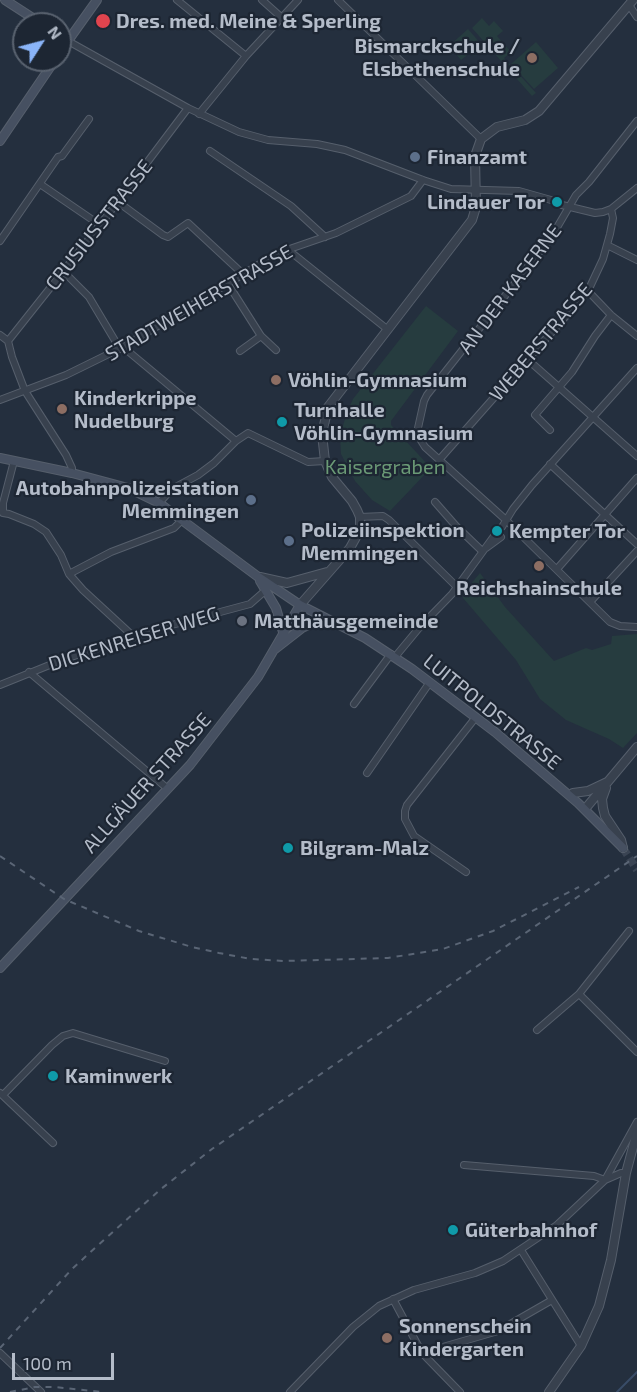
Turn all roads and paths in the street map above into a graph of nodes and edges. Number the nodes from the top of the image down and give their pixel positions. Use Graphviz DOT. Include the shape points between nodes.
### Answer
graph roads {
  1 [pos="5,0"];
  2 [pos="97,0"];
  3 [pos="177,0"];
  4 [pos="262,0"];
  5 [pos="298,0"];
  6 [pos="338,0"];
  7 [pos="629,2"];
  8 [pos="24,12"];
  9 [pos="281,17"];
  10 [pos="637,17"];
  11 [pos="72,29"];
  12 [pos="72,43"];
  13 [pos="246,56"];
  14 [pos="47,72"];
  15 [pos="188,108"];
  16 [pos="199,114"];
  17 [pos="89,119"];
  18 [pos="637,121"];
  19 [pos="481,139"];
  20 [pos="0,141"];
  21 [pos="210,151"];
  22 [pos="423,180"];
  23 [pos="40,184"];
  24 [pos="637,188"];
  25 [pos="476,189"];
  26 [pos="551,200"];
  27 [pos="118,202"];
  28 [pos="565,206"];
  29 [pos="611,209"];
  30 [pos="100,225"];
  31 [pos="325,237"];
  32 [pos="0,241"];
  33 [pos="607,245"];
  34 [pos="287,249"];
  35 [pos="637,261"];
  36 [pos="64,272"];
  37 [pos="244,275"];
  38 [pos="228,284"];
  39 [pos="588,291"];
  40 [pos="611,315"];
  41 [pos="387,329"];
  42 [pos="0,335"];
  43 [pos="261,336"];
  44 [pos="637,336"];
  45 [pos="8,341"];
  46 [pos="121,348"];
  47 [pos="276,350"];
  48 [pos="240,351"];
  49 [pos="527,359"];
  50 [pos="637,368"];
  51 [pos="560,387"];
  52 [pos="25,391"];
  53 [pos="0,400"];
  54 [pos="592,418"];
  55 [pos="550,430"];
  56 [pos="236,441"];
  57 [pos="637,456"];
  58 [pos="0,458"];
  59 [pos="14,460"];
  60 [pos="439,460"];
  61 [pos="325,461"];
  62 [pos="550,464"];
  63 [pos="72,473"];
  64 [pos="637,478"];
  65 [pos="435,502"];
  66 [pos="159,503"];
  67 [pos="2,514"];
  68 [pos="606,514"];
  69 [pos="360,518"];
  70 [pos="182,520"];
  71 [pos="506,520"];
  72 [pos="637,544"];
  73 [pos="482,550"];
  74 [pos="637,551"];
  75 [pos="557,569"];
  76 [pos="328,572"];
  77 [pos="69,574"];
  78 [pos="256,576"];
  79 [pos="457,587"];
  80 [pos="266,590"];
  81 [pos="590,602"];
  82 [pos="300,605"];
  83 [pos="328,621"];
  84 [pos="637,627"];
  85 [pos="283,632"];
  86 [pos="134,637"];
  87 [pos="273,651"];
  88 [pos="393,655"];
  89 [pos="29,672"];
  90 [pos="430,682"];
  91 [pos="0,685"];
  92 [pos="354,704"];
  93 [pos="476,717"];
  94 [pos="637,747"];
  95 [pos="367,773"];
  96 [pos="609,781"];
  97 [pos="560,788"];
  98 [pos="168,789"];
  99 [pos="573,793"];
  100 [pos="585,809"];
  101 [pos="623,848"];
  102 [pos="466,872"];
  103 [pos="629,931"];
  104 [pos="0,968"];
  105 [pos="579,994"];
  106 [pos="537,1030"];
  107 [pos="637,1052"];
  108 [pos="165,1061"];
  109 [pos="1,1094"];
  110 [pos="637,1122"];
  111 [pos="637,1132"];
  112 [pos="52,1143"];
  113 [pos="635,1146"];
  114 [pos="464,1165"];
  115 [pos="626,1173"];
  116 [pos="605,1180"];
  117 [pos="521,1250"];
  118 [pos="393,1299"];
  119 [pos="552,1300"];
  120 [pos="581,1346"];
  121 [pos="0,1353"];
  122 [pos="422,1353"];
  123 [pos="41,1392"];
  124 [pos="290,1392"];
  125 [pos="460,1392"];
  126 [pos="549,1392"];
  1 -- 8 [label="main road"];
  2 -- 11 [label="main road"];
  3 -- 13 [label="street"];
  4 -- 9 [label="street"];
  5 -- 9 [label="street"];
  6 -- 19 [label="street"];
  7 -- 10 [label="street"];
  7 -- 19 [label="street" via="539,111 525,120 497,126"];
  9 -- 13 [label="street"];
  12 -- 15 [label="street"];
  13 -- 16 [label="street"];
  14 -- 20 [label="main road"];
  15 -- 16 [label="street"];
  15 -- 27 [label="street, CRUSIUSSTRASSE"];
  16 -- 22 [label="street" via="252,137 345,150"];
  17 -- 23 [label="street"];
  18 -- 28 [label="street, AN DER KASERNE"];
  19 -- 25 [label="street" via="475,156"];
  21 -- 31 [label="street" via="291,206"];
  22 -- 25 [label="street" via="451,189"];
  22 -- 31 [label="street, STADTWEIHERSTRASSE" via="411,196"];
  23 -- 30 [label="street"];
  23 -- 32 [label="street"];
  24 -- 29 [label="street"];
  25 -- 26 [label="street" via="519,191"];
  25 -- 41 [label="street" via="472,220"];
  27 -- 30 [label="street, CRUSIUSSTRASSE"];
  27 -- 37 [label="street" via="163,236 168,237 188,223"];
  28 -- 29 [label="street" via="595,213"];
  28 -- 60 [label="street, AN DER KASERNE" via="552,236 424,401 418,433 422,444"];
  29 -- 33 [label="street, WEBERSTRASSE"];
  30 -- 36 [label="street, CRUSIUSSTRASSE"];
  31 -- 34 [label="street, STADTWEIHERSTRASSE"];
  33 -- 35 [label="street"];
  33 -- 39 [label="street, WEBERSTRASSE"];
  34 -- 37 [label="street, STADTWEIHERSTRASSE"];
  34 -- 41 [label="street"];
  36 -- 45 [label="street, CRUSIUSSTRASSE"];
  36 -- 46 [label="street" via="89,297"];
  37 -- 38 [label="street, STADTWEIHERSTRASSE"];
  38 -- 43 [label="street"];
  38 -- 46 [label="street, STADTWEIHERSTRASSE"];
  39 -- 40 [label="street"];
  39 -- 49 [label="street, WEBERSTRASSE"];
  40 -- 44 [label="street"];
  40 -- 51 [label="street"];
  41 -- 61 [label="street" via="328,407 322,434"];
  42 -- 45 [label="street"];
  43 -- 47 [label="street"];
  43 -- 48 [label="street"];
  45 -- 52 [label="street"];
  46 -- 52 [label="street, STADTWEIHERSTRASSE"];
  46 -- 56 [label="street"];
  49 -- 51 [label="street"];
  49 -- 60 [label="street, WEBERSTRASSE"];
  50 -- 54 [label="street"];
  51 -- 54 [label="street"];
  51 -- 55 [label="street" via="535,415"];
  52 -- 53 [label="street, STADTWEIHERSTRASSE"];
  52 -- 63 [label="street" via="66,455"];
  54 -- 57 [label="street"];
  54 -- 62 [label="street"];
  56 -- 61 [label="street" via="251,433 308,462"];
  56 -- 66 [label="street" via="214,463 172,489"];
  58 -- 59 [label="main road"];
  59 -- 63 [label="main road"];
  59 -- 67 [label="street"];
  60 -- 71 [label="street, AN DER KASERNE"];
  61 -- 69 [label="street"];
  62 -- 68 [label="street"];
  62 -- 71 [label="street"];
  63 -- 66 [label="main road" via="129,488"];
  64 -- 68 [label="street"];
  65 -- 73 [label="street"];
  66 -- 70 [label="main road"];
  67 -- 77 [label="street" via="46,532"];
  68 -- 72 [label="street"];
  68 -- 75 [label="street"];
  69 -- 76 [label="street" via="356,540"];
  69 -- 79 [label="street" via="383,516 389,520"];
  70 -- 77 [label="street" via="174,528 111,552"];
  70 -- 78 [label="main road"];
  71 -- 73 [label="street" via="500,534"];
  71 -- 75 [label="street, AN DER KASERNE"];
  73 -- 79 [label="street"];
  74 -- 81 [label="street"];
  75 -- 81 [label="street, AN DER KASERNE"];
  76 -- 78 [label="street" via="287,583"];
  76 -- 82 [label="street"];
  77 -- 86 [label="street"];
  78 -- 80 [label="main road"];
  78 -- 82 [label="main road, LUITPOLDSTRASSE"];
  79 -- 88 [label="street"];
  80 -- 85 [label="main road"];
  80 -- 86 [label="street, DICKENREISER WEG" via="249,604"];
  81 -- 84 [label="street, AN DER KASERNE" via="616,625"];
  82 -- 83 [label="main road, LUITPOLDSTRASSE"];
  82 -- 85 [label="main road, ALLGÄUER STRASSE"];
  83 -- 87 [label="main road" via="308,624"];
  83 -- 88 [label="main road, LUITPOLDSTRASSE"];
  85 -- 87 [label="main road, ALLGÄUER STRASSE"];
  86 -- 89 [label="street, DICKENREISER WEG"];
  87 -- 98 [label="main road, ALLGÄUER STRASSE" via="242,699"];
  88 -- 90 [label="main road, LUITPOLDSTRASSE"];
  88 -- 92 [label="street"];
  89 -- 91 [label="street, DICKENREISER WEG"];
  89 -- 98 [label="street"];
  90 -- 93 [label="main road, LUITPOLDSTRASSE"];
  90 -- 95 [label="street"];
  93 -- 97 [label="main road, LUITPOLDSTRASSE"];
  93 -- 102 [label="street" via="405,811 414,836"];
  94 -- 96 [label="street"];
  96 -- 99 [label="street"];
  96 -- 100 [label="street"];
  96 -- 101 [label="street" via="603,808"];
  97 -- 99 [label="main road"];
  97 -- 100 [label="main road, LUITPOLDSTRASSE"];
  98 -- 104 [label="main road, ALLGÄUER STRASSE"];
  100 -- 101 [label="main road, LUITPOLDSTRASSE"];
  103 -- 105 [label="street"];
  105 -- 106 [label="street"];
  105 -- 107 [label="street"];
  108 -- 109 [label="street" via="73,1033 52,1045"];
  109 -- 112 [label="street"];
  110 -- 116 [label="street"];
  111 -- 113 [label="street"];
  113 -- 115 [label="street"];
  114 -- 116 [label="street"];
  115 -- 116 [label="street"];
  115 -- 120 [label="street" via="604,1290"];
  116 -- 117 [label="street" via="557,1225"];
  117 -- 118 [label="street" via="475,1273"];
  117 -- 119 [label="street"];
  118 -- 122 [label="street"];
  118 -- 124 [label="street" via="353,1326"];
  119 -- 120 [label="street"];
  119 -- 122 [label="street" via="498,1331"];
  120 -- 126 [label="street"];
  121 -- 123 [label="street"];
  122 -- 125 [label="street"];
}
